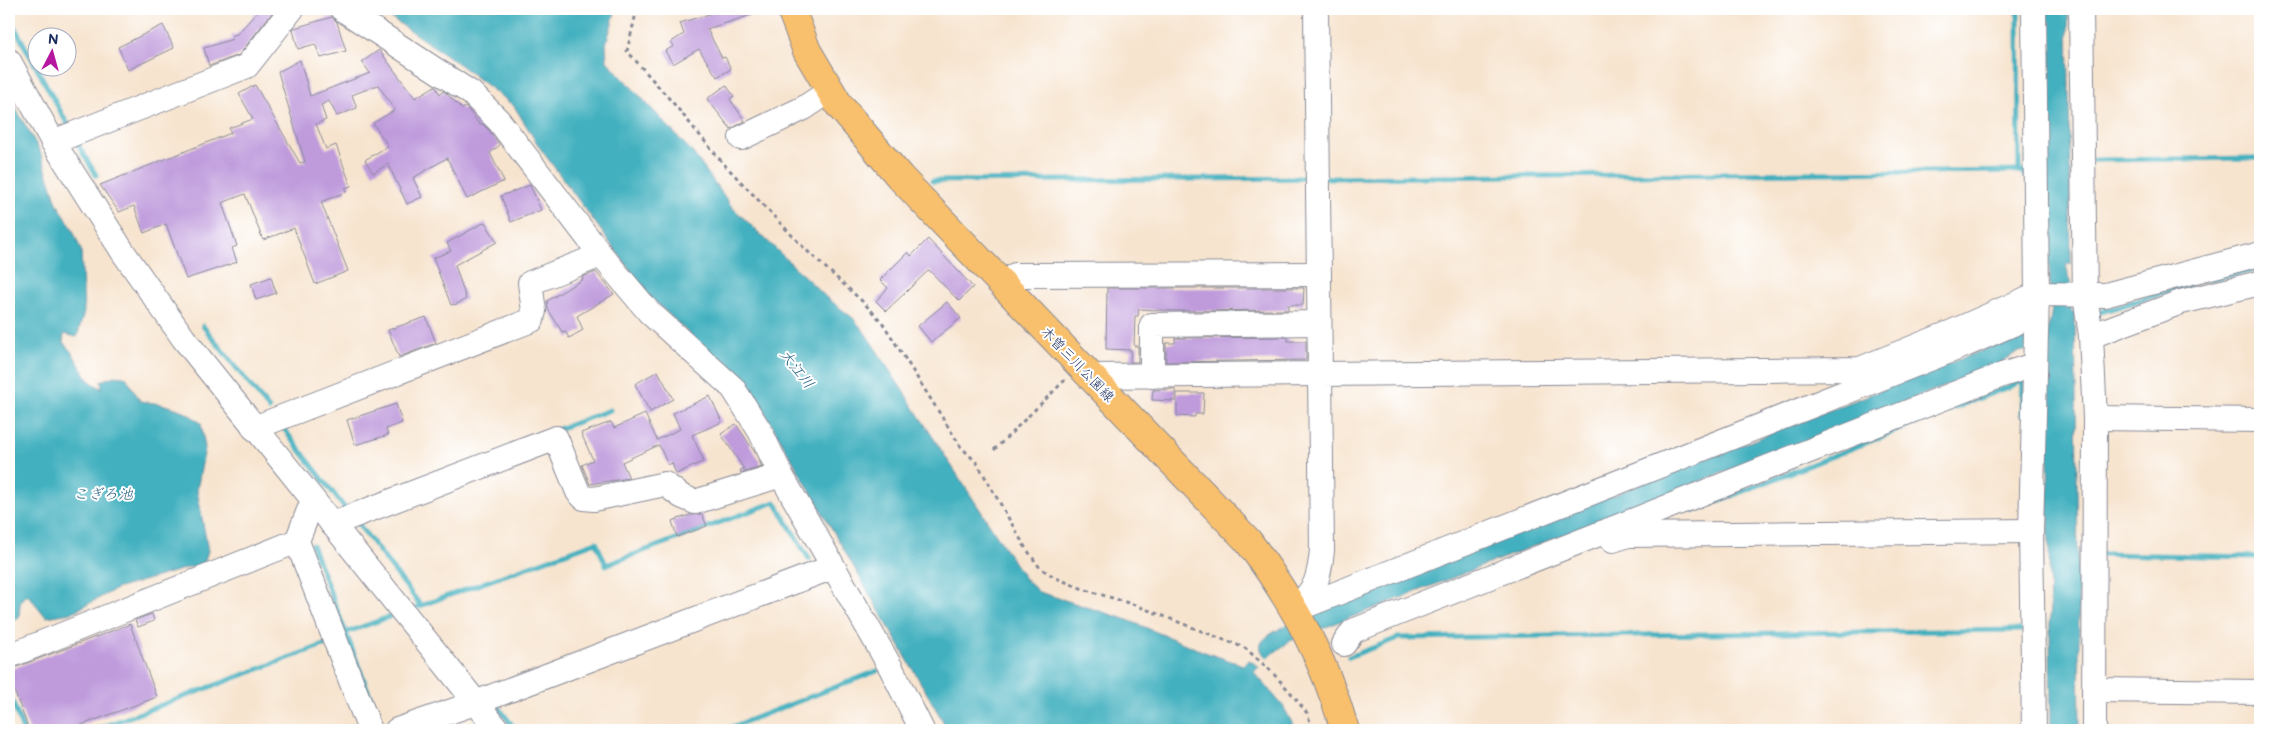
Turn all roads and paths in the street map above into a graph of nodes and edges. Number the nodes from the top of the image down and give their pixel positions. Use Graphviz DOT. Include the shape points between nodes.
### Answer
graph roads {
  1 [pos="292,9"];
  2 [pos="342,9"];
  3 [pos="637,9"];
  4 [pos="791,9"];
  5 [pos="1316,9"];
  6 [pos="2034,9"];
  7 [pos="2081,9"];
  8 [pos="9,61"];
  9 [pos="830,90"];
  10 [pos="741,138"];
  11 [pos="53,142"];
  12 [pos="2260,254"];
  13 [pos="600,255"];
  14 [pos="1319,274"];
  15 [pos="2260,283"];
  16 [pos="1003,285"];
  17 [pos="2039,306"];
  18 [pos="2086,311"];
  19 [pos="1319,323"];
  20 [pos="2034,360"];
  21 [pos="1085,371"];
  22 [pos="1320,374"];
  23 [pos="1152,376"];
  24 [pos="2095,418"];
  25 [pos="2260,420"];
  26 [pos="254,428"];
  27 [pos="994,450"];
  28 [pos="781,475"];
  29 [pos="313,500"];
  30 [pos="332,524"];
  31 [pos="2031,531"];
  32 [pos="298,541"];
  33 [pos="834,567"];
  34 [pos="1296,613"];
  35 [pos="1344,644"];
  36 [pos="1314,647"];
  37 [pos="9,656"];
  38 [pos="2094,690"];
  39 [pos="2260,692"];
  40 [pos="475,703"];
  41 [pos="370,730"];
  42 [pos="396,730"];
  43 [pos="498,730"];
  44 [pos="922,730"];
  45 [pos="1313,730"];
  46 [pos="1345,730"];
  47 [pos="2034,730"];
  48 [pos="2094,730"];
  1 -- 11 [label="street" via="247,66"];
  2 -- 13 [label="street" via="470,93 499,120"];
  3 -- 45 [label="path" via="627,51 722,162 804,248 882,322 1040,568 1083,590 1245,648 1291,693 1307,713"];
  4 -- 9 [label="main road, 木曽三川公園線" via="807,51"];
  5 -- 14 [label="street"];
  6 -- 17 [label="street"];
  7 -- 18 [label="street"];
  8 -- 11 [label="street"];
  9 -- 10 [label="street" via="804,108"];
  9 -- 16 [label="main road, 木曽三川公園線" via="900,177"];
  11 -- 26 [label="street" via="122,252 184,339"];
  12 -- 18 [label="street" via="2105,295"];
  13 -- 26 [label="street" via="530,283 532,320"];
  13 -- 28 [label="street" via="649,312 733,388 760,431"];
  14 -- 16 [label="street" via="1015,275"];
  14 -- 19 [label="street"];
  15 -- 18 [label="street" via="2181,302"];
  16 -- 21 [label="main road, 木曽三川公園線"];
  17 -- 18 [label="street"];
  17 -- 20 [label="street"];
  17 -- 22 [label="street" via="1952,332 1860,369"];
  17 -- 34 [label="street" via="1965,345"];
  18 -- 24 [label="street"];
  19 -- 22 [label="street"];
  19 -- 23 [label="street" via="1152,325"];
  20 -- 31 [label="street"];
  20 -- 35 [label="street" via="1353,631"];
  21 -- 23 [label="street"];
  21 -- 27 [label="path"];
  21 -- 34 [label="main road, 木曽三川公園線" via="1248,541"];
  22 -- 23 [label="street"];
  22 -- 34 [label="street" via="1320,571 1313,591"];
  24 -- 25 [label="street"];
  24 -- 38 [label="street"];
  26 -- 29 [label="street"];
  28 -- 30 [label="street" via="695,502 664,484 594,499 584,498 578,492 556,438"];
  28 -- 33 [label="street"];
  29 -- 30 [label="street"];
  29 -- 32 [label="street"];
  30 -- 40 [label="street"];
  31 -- 35 [label="street" via="1628,535"];
  31 -- 47 [label="street"];
  32 -- 37 [label="street"];
  32 -- 41 [label="street"];
  33 -- 40 [label="street"];
  33 -- 44 [label="street" via="892,668"];
  34 -- 36 [label="main road, 木曽三川公園線"];
  35 -- 36 [label="street"];
  36 -- 46 [label="main road, 木曽三川公園線" via="1332,687"];
  38 -- 39 [label="street"];
  38 -- 48 [label="street"];
  40 -- 42 [label="street"];
  40 -- 43 [label="street"];
}
